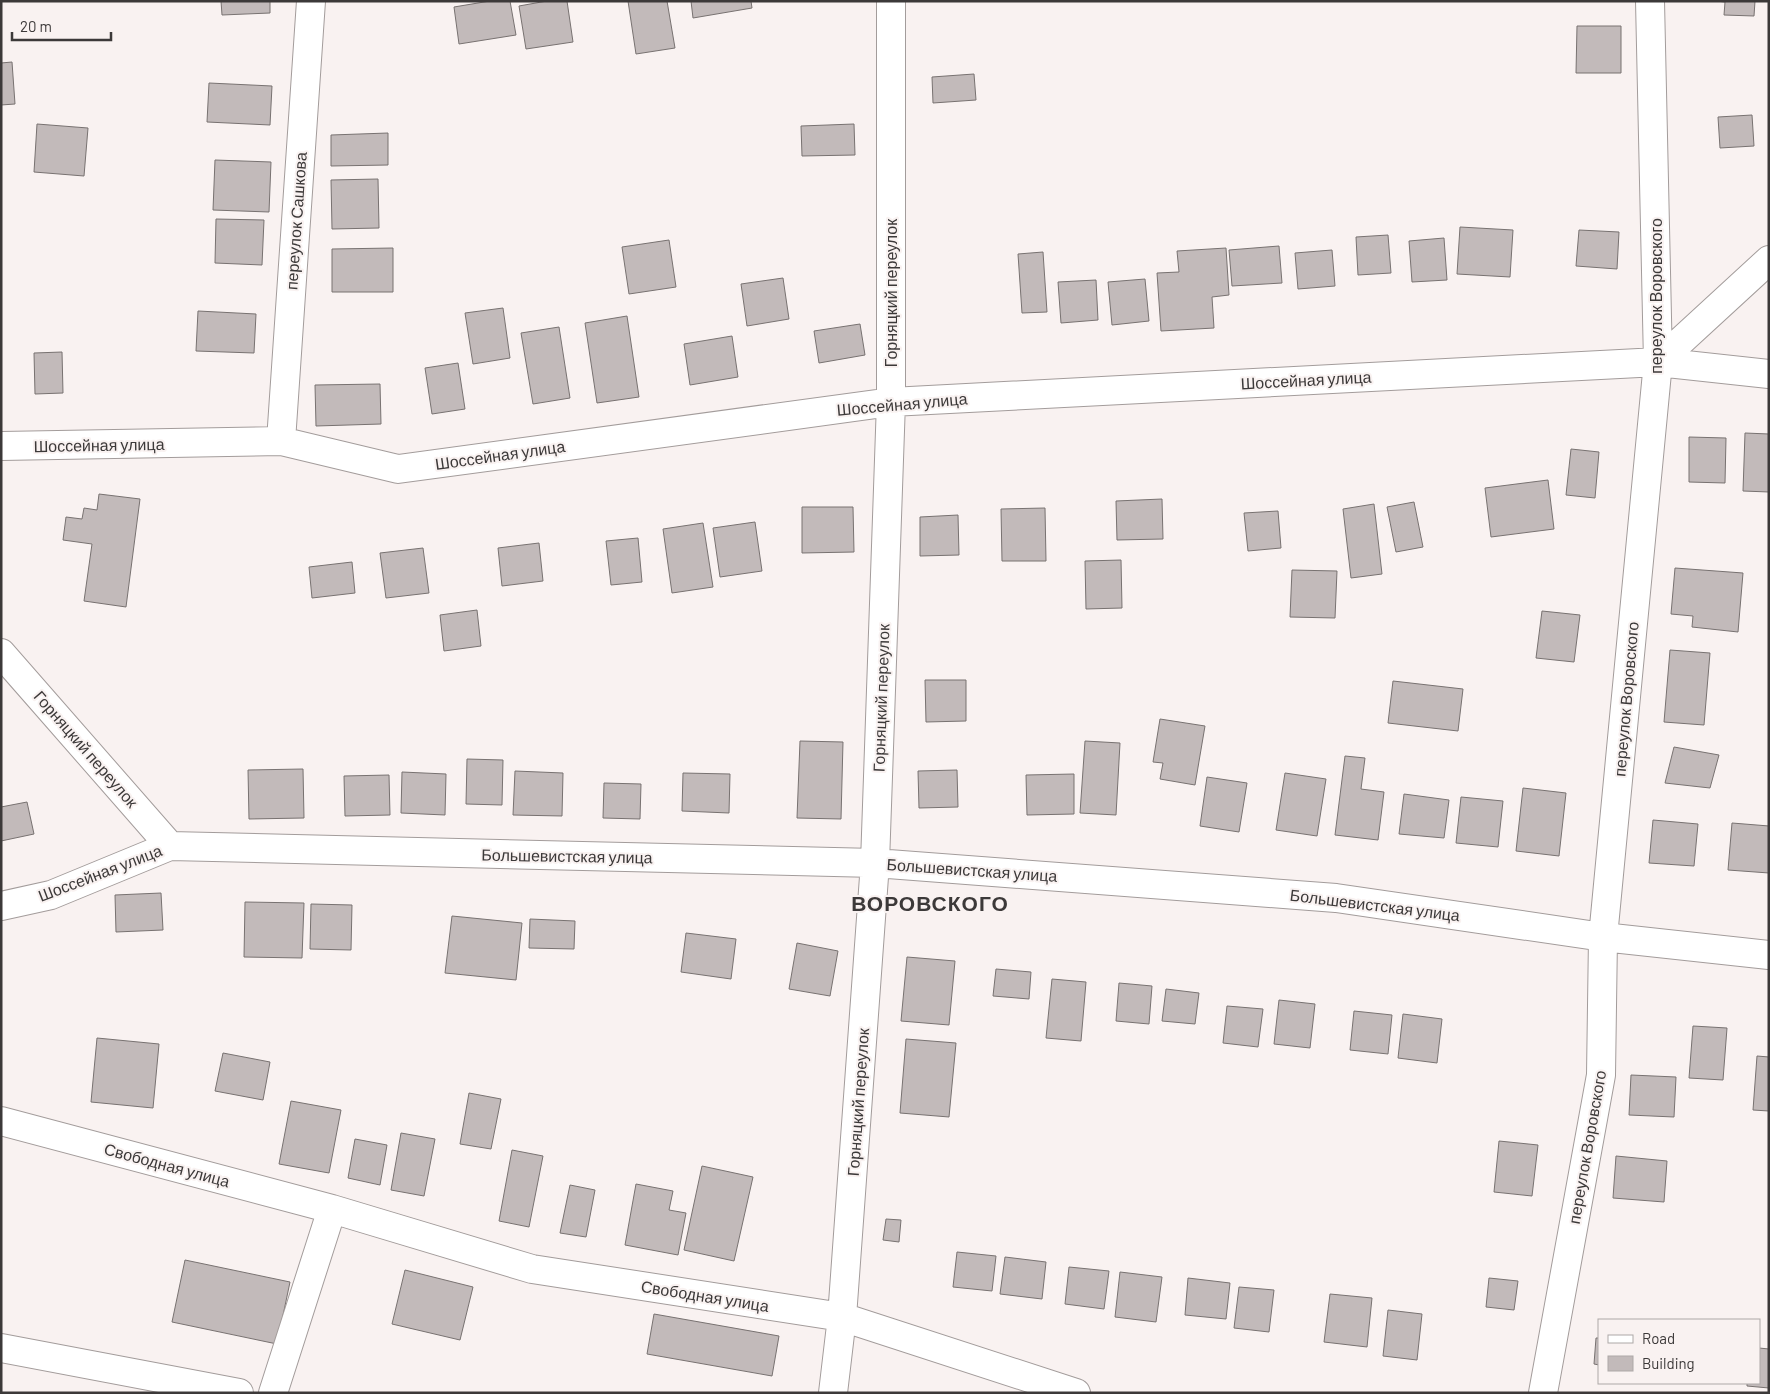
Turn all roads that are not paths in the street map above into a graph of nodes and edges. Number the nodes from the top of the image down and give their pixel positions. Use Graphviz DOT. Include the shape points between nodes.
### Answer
graph roads {
  1 [pos="311,1"];
  2 [pos="891,1"];
  3 [pos="1650,1"];
  4 [pos="1769,260"];
  5 [pos="1658,362"];
  6 [pos="1769,374"];
  7 [pos="890,402"];
  8 [pos="281,441"];
  9 [pos="1,446"];
  10 [pos="1,652"];
  11 [pos="170,846"];
  12 [pos="875,863"];
  13 [pos="1,906"];
  14 [pos="1603,937"];
  15 [pos="1769,955"];
  16 [pos="1,1121"];
  17 [pos="332,1209"];
  18 [pos="842,1317"];
  19 [pos="1,1348"];
  20 [pos="239,1393"];
  21 [pos="273,1393"];
  22 [pos="833,1393"];
  23 [pos="1076,1393"];
  24 [pos="1543,1393"];
  1 -- 8 [label="street, переулок Сашкова"];
  2 -- 7 [label="street, Горняцкий переулок"];
  3 -- 5 [label="street, переулок Воровского"];
  4 -- 5 [label="street"];
  5 -- 6 [label="street, Шоссейная улица"];
  5 -- 7 [label="street, Шоссейная улица"];
  5 -- 14 [label="street, переулок Воровского"];
  7 -- 8 [label="street, Шоссейная улица" via="398,469"];
  7 -- 12 [label="street, Горняцкий переулок"];
  8 -- 9 [label="street, Шоссейная улица"];
  10 -- 11 [label="street, Горняцкий переулок"];
  11 -- 12 [label="street, Большевистская улица"];
  11 -- 13 [label="street, Шоссейная улица" via="51,895"];
  12 -- 14 [label="street, Большевистская улица" via="1336,898"];
  12 -- 18 [label="street, Горняцкий переулок"];
  14 -- 15 [label="street, Большевистская улица"];
  14 -- 24 [label="street, переулок Воровского" via="1601,1075"];
  16 -- 17 [label="street, Свободная улица"];
  17 -- 18 [label="street, Свободная улица" via="532,1269"];
  17 -- 21 [label="street"];
  18 -- 22 [label="street, Горняцкий переулок"];
  18 -- 23 [label="street, Свободная улица"];
  19 -- 20 [label="street"];
}
